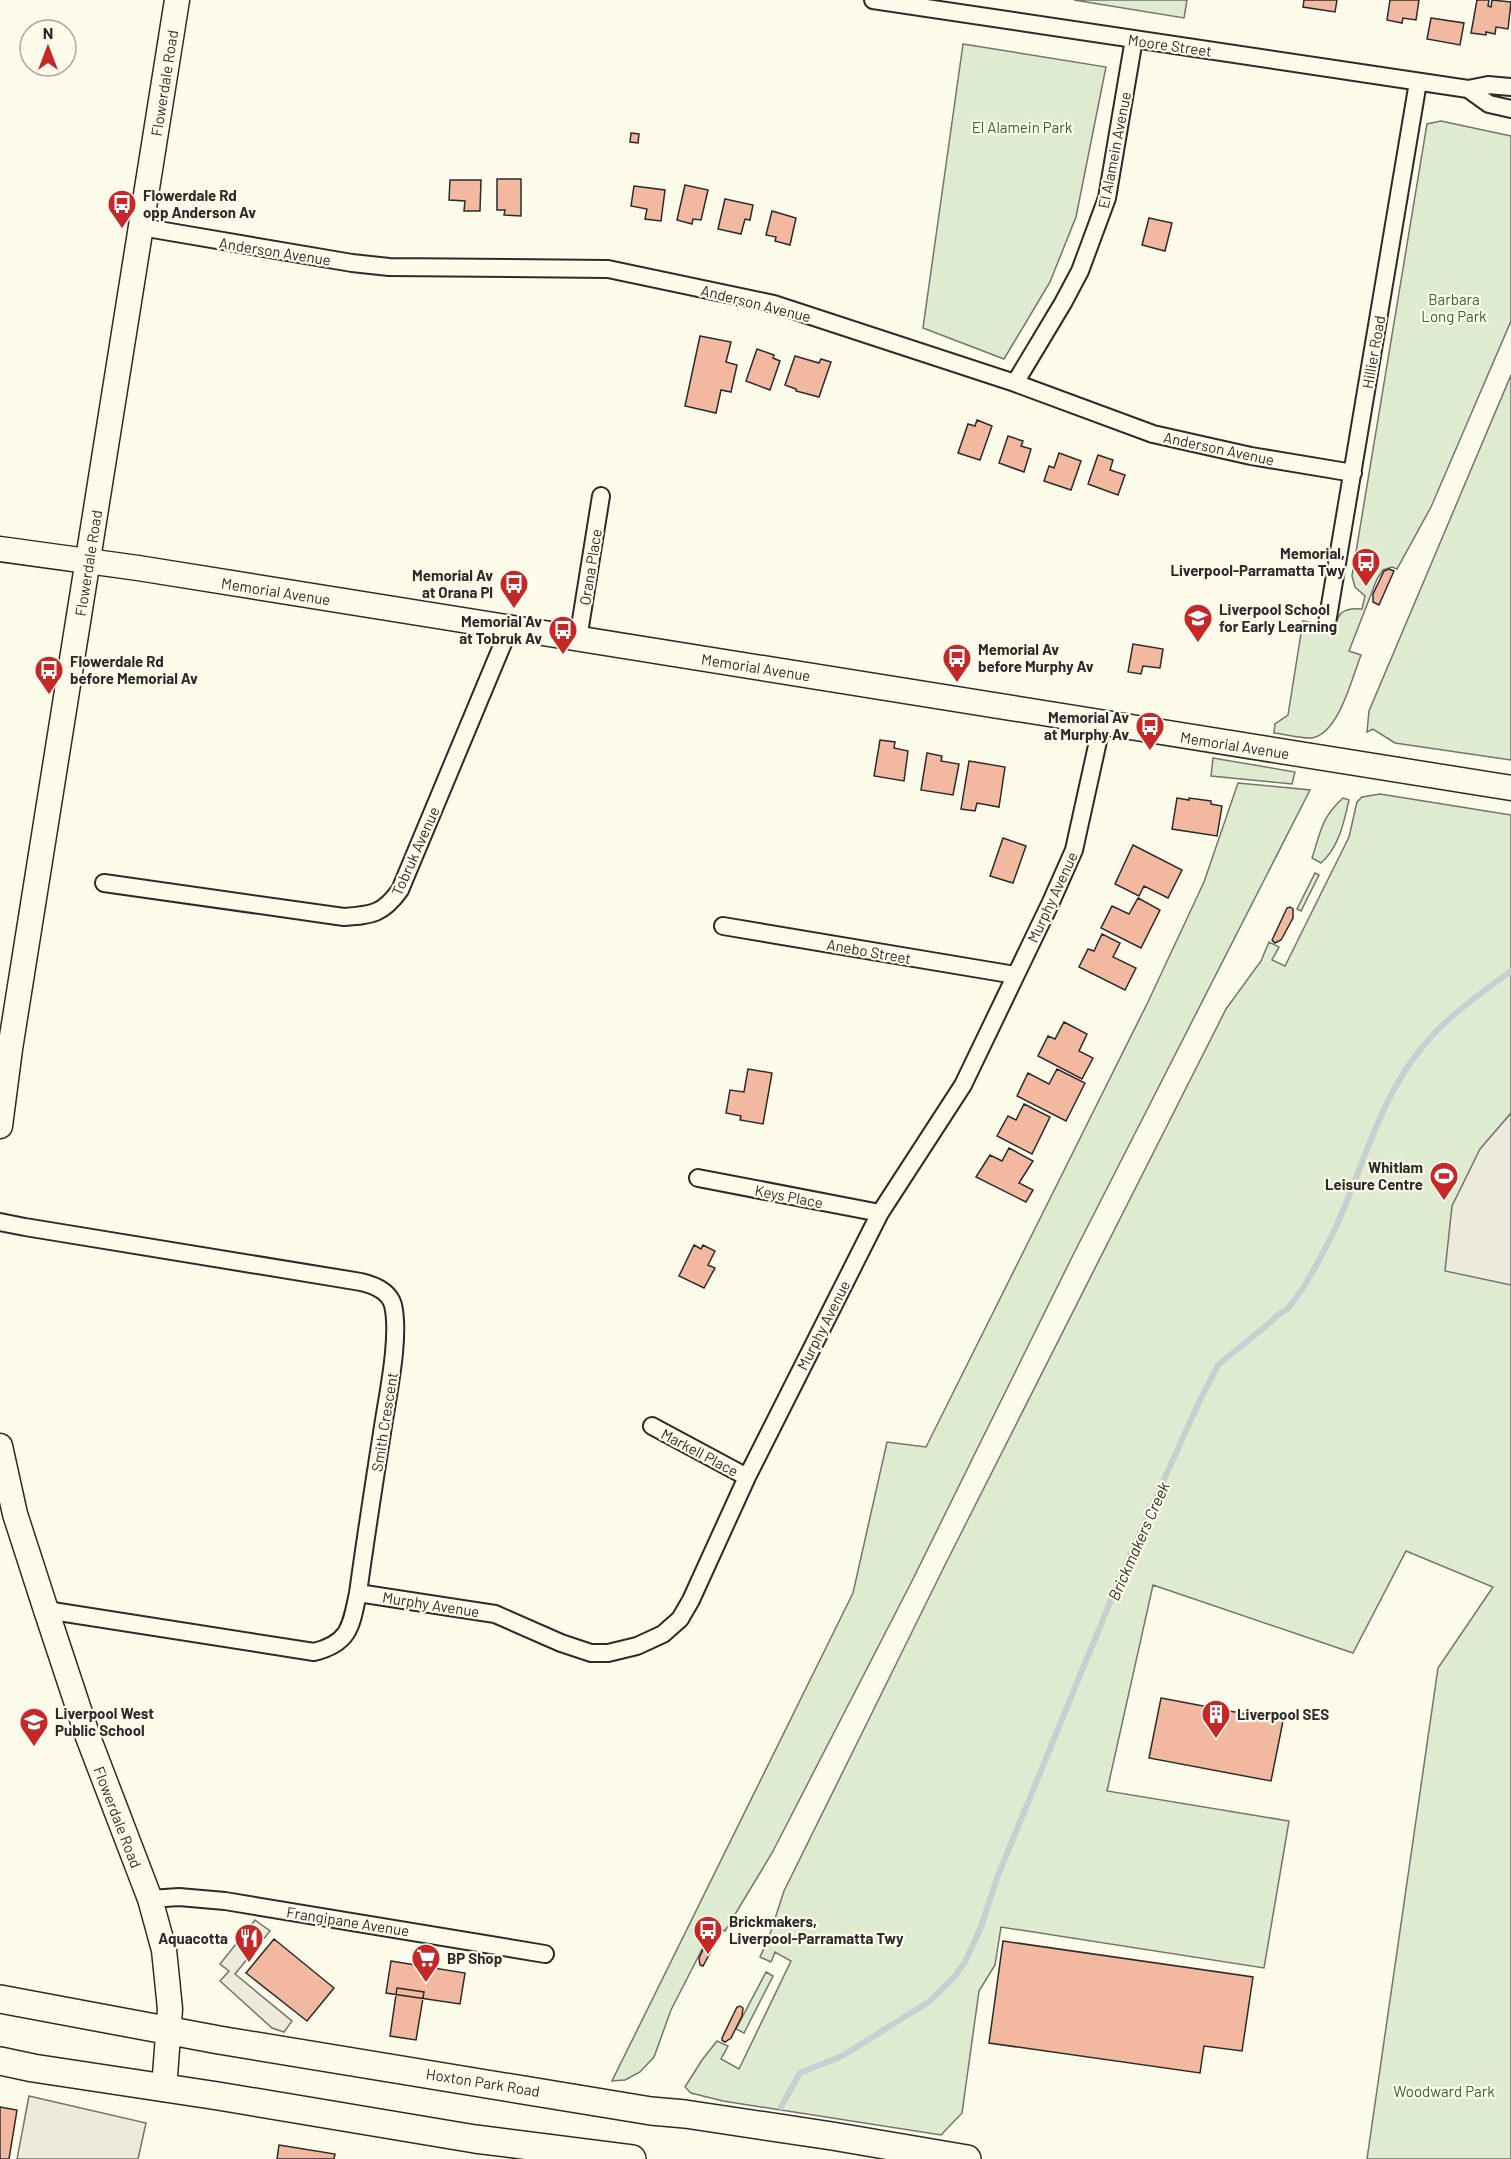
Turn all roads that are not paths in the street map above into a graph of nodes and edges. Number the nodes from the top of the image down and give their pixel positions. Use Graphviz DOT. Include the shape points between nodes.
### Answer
graph roads {
  1 [pos="177,0"];
  2 [pos="873,0"];
  3 [pos="1134,39"];
  4 [pos="1418,82"];
  5 [pos="1511,87"];
  6 [pos="1468,89"];
  7 [pos="1511,110"];
  8 [pos="141,227"];
  9 [pos="1015,383"];
  10 [pos="1353,473"];
  11 [pos="601,496"];
  12 [pos="0,549"];
  13 [pos="88,562"];
  14 [pos="1327,623"];
  15 [pos="509,628"];
  16 [pos="578,639"];
  17 [pos="1102,723"];
  18 [pos="1511,788"];
  19 [pos="105,883"];
  20 [pos="723,926"];
  21 [pos="1015,975"];
  22 [pos="0,1126"];
  23 [pos="698,1178"];
  24 [pos="880,1213"];
  25 [pos="0,1222"];
  26 [pos="652,1426"];
  27 [pos="0,1446"];
  28 [pos="747,1477"];
  29 [pos="358,1593"];
  30 [pos="46,1610"];
  31 [pos="150,1899"];
  32 [pos="544,1954"];
  33 [pos="0,1999"];
  34 [pos="169,2031"];
  35 [pos="0,2061"];
  36 [pos="164,2089"];
  37 [pos="632,2159"];
  38 [pos="967,2159"];
  1 -- 8 [label="main road, Flowerdale Road"];
  2 -- 3 [label="street, Moore Street"];
  3 -- 4 [label="street, Moore Street"];
  3 -- 9 [label="street, El Alamein Avenue" via="1107,198 1080,271"];
  4 -- 6 [label="street, Moore Street"];
  4 -- 10 [label="street, Hillier Road"];
  5 -- 6 [label="street, Moore Street" via="1488,85"];
  6 -- 7 [label="street, Moore Street" via="1489,104"];
  8 -- 9 [label="street, Anderson Avenue" via="388,267 608,268 774,304"];
  8 -- 13 [label="main road, Flowerdale Road"];
  9 -- 10 [label="street, Anderson Avenue" via="1153,434"];
  10 -- 14 [label="street, Hillier Road"];
  11 -- 16 [label="street, Orana Place"];
  12 -- 13 [label="main road, Memorial Avenue"];
  13 -- 15 [label="main road, Memorial Avenue"];
  13 -- 22 [label="main road, Flowerdale Road"];
  15 -- 16 [label="main road, Memorial Avenue"];
  15 -- 19 [label="street, Tobruk Avenue" via="400,890 381,911 344,917"];
  16 -- 17 [label="main road, Memorial Avenue"];
  17 -- 18 [label="main road, Memorial Avenue"];
  17 -- 21 [label="street, Murphy Avenue" via="1074,850"];
  20 -- 21 [label="street, Anebo Street"];
  21 -- 24 [label="street, Murphy Avenue" via="963,1085"];
  23 -- 24 [label="street, Keys Place"];
  24 -- 28 [label="street, Murphy Avenue"];
  25 -- 29 [label="street, Smith Crescent" via="362,1282 377,1286 393,1302 394,1347"];
  26 -- 28 [label="street, Markell Place"];
  27 -- 30 [label="main road, Flowerdale Road" via="15,1514"];
  28 -- 29 [label="street, Murphy Avenue" via="680,1619 663,1634 630,1648 591,1653 495,1614"];
  29 -- 30 [label="street, Smith Crescent" via="345,1636 314,1652"];
  30 -- 31 [label="main road, Flowerdale Road" via="100,1770"];
  31 -- 32 [label="street, Frangipane Avenue" via="179,1896 225,1901"];
  31 -- 34 [label="main road, Flowerdale Road" via="164,1950"];
  33 -- 34 [label="main road, Hoxton Park Road"];
  34 -- 36 [label="main road, Flowerdale Road"];
  34 -- 38 [label="main road, Hoxton Park Road"];
  35 -- 36 [label="main road"];
  36 -- 37 [label="main road" via="530,2147"];
}
